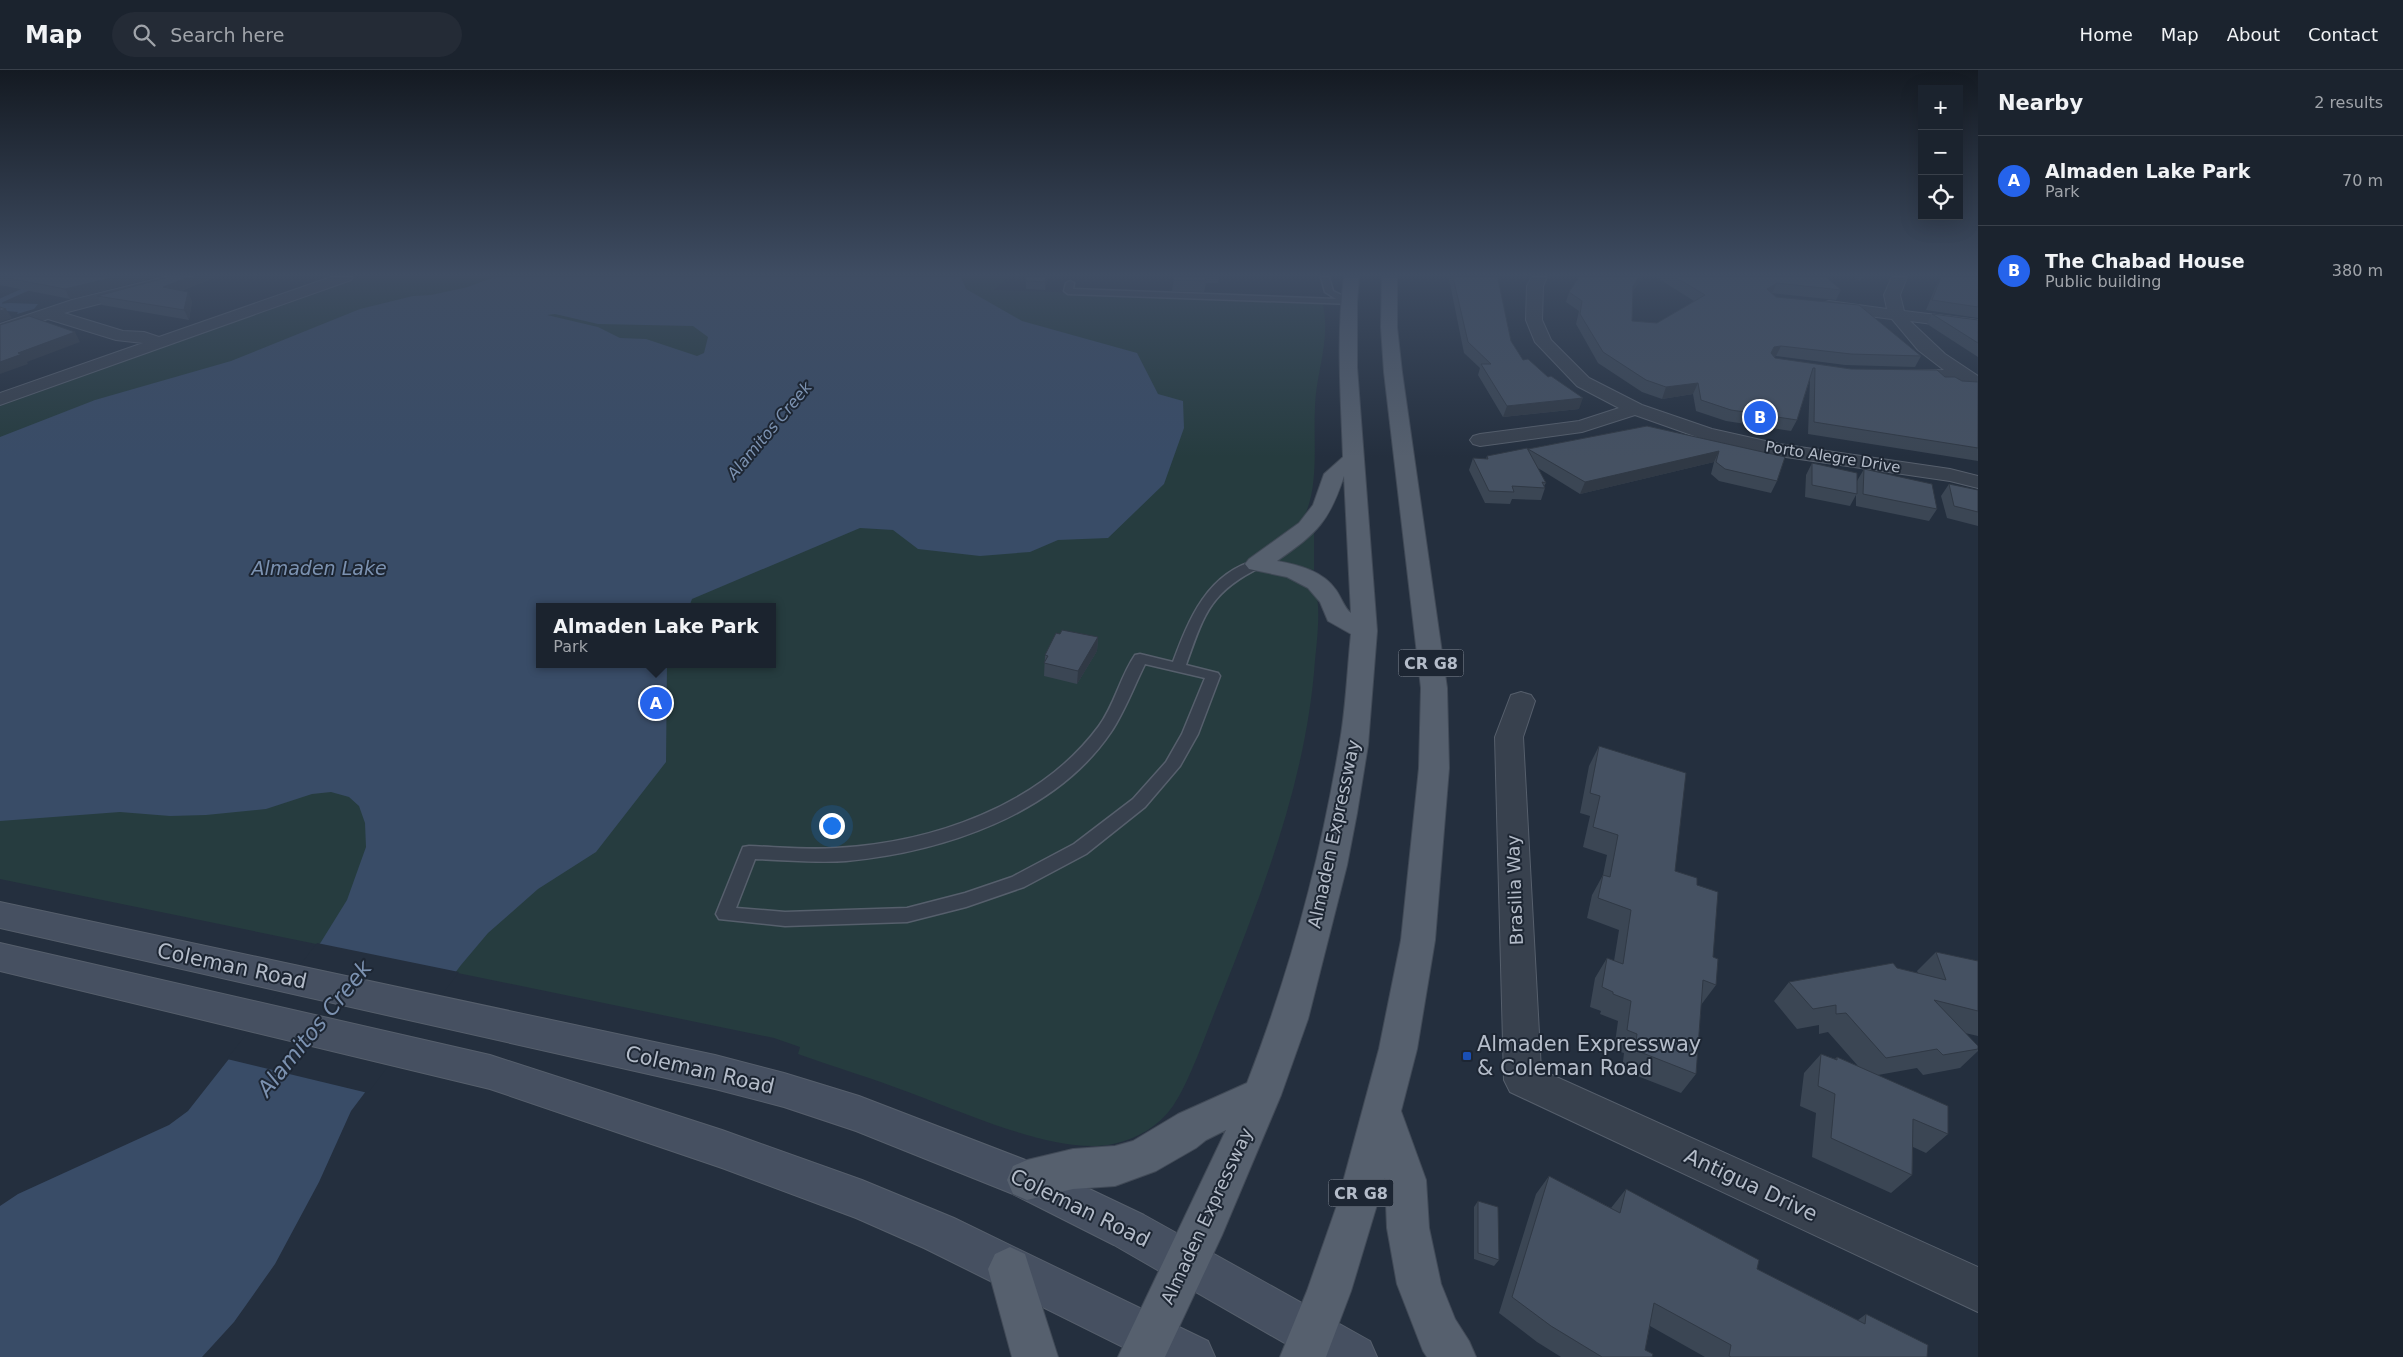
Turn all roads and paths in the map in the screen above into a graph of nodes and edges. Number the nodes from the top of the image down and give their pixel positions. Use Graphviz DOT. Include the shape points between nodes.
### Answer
graph roads {
  1 [pos="130,337"];
  2 [pos="159,337"];
  3 [pos="160,337"];
  4 [pos="1348,337"];
  5 [pos="1390,337"];
  6 [pos="1541,337"];
  7 [pos="1916,337"];
  8 [pos="151,340"];
  9 [pos="1885,375"];
  10 [pos="1960,375"];
  11 [pos="1978,383"];
  12 [pos="0,387"];
  13 [pos="0,399"];
  14 [pos="1635,409"];
  15 [pos="1480,440"];
  16 [pos="1354,459"];
  17 [pos="1978,482"];
  18 [pos="1257,564"];
  19 [pos="1364,632"];
  20 [pos="1178,666"];
  21 [pos="1521,702"];
  22 [pos="0,915"];
  23 [pos="0,958"];
  24 [pos="1523,1080"];
  25 [pos="1262,1095"];
  26 [pos="1383,1113"];
  27 [pos="1027,1180"];
  28 [pos="1187,1263"];
  29 [pos="1010,1269"];
  30 [pos="1978,1290"];
  31 [pos="1308,1345"];
  32 [pos="1146,1347"];
  33 [pos="1035,1357"];
  34 [pos="1192,1357"];
  35 [pos="1354,1357"];
  36 [pos="1453,1357"];
  1 -- 8 [label="street"];
  2 -- 8 [label="street"];
  3 -- 8 [label="street"];
  4 -- 16 [label="main road, Almaden Expressway"];
  5 -- 26 [label="main road, CR G8" via="1434,688 1434,768 1418,940"];
  6 -- 14 [label="street, Porto Alegre Drive" via="1583,382"];
  7 -- 10 [label="street"];
  8 -- 12 [label="street"];
  8 -- 13 [label="street"];
  9 -- 10 [label="street"];
  10 -- 11 [label="street"];
  14 -- 15 [label="street" via="1582,426"];
  14 -- 17 [label="street, Porto Alegre Drive" via="1707,434 1779,450"];
  16 -- 18 [label="main road" via="1334,474 1329,493 1304,531"];
  16 -- 19 [label="main road, Almaden Expressway"];
  18 -- 19 [label="main road" via="1301,574 1317,582 1332,600 1337,616"];
  18 -- 20 [label="lane" via="1225,580 1205,601"];
  19 -- 25 [label="main road, Almaden Expressway" via="1354,745 1331,865 1290,1019"];
  20 -- 20 [label="lane" via="1140,658 1105,729 1075,765 1030,798 970,826 913,843 847,854 748,852 725,914 785,919 907,914 966,900 1018,882 1080,849 1139,803 1172,766 1190,734 1213,676"];
  21 -- 24 [label="street, Brasilia Way" via="1509,737"];
  22 -- 27 [label="street, Coleman Road" via="715,1072 859,1114"];
  23 -- 29 [label="street" via="490,1072 764,1163 862,1200 939,1233"];
  24 -- 30 [label="street, Antigua Drive"];
  25 -- 27 [label="main road" via="1192,1127 1142,1157 1115,1166 1073,1169"];
  25 -- 28 [label="main road, Almaden Expressway"];
  26 -- 31 [label="main road, CR G8" via="1357,1208"];
  26 -- 36 [label="main road" via="1406,1180 1408,1228 1420,1284 1439,1335"];
  27 -- 28 [label="street, Coleman Road"];
  28 -- 31 [label="street, Coleman Road"];
  28 -- 32 [label="main road, Almaden Expressway"];
  29 -- 32 [label="street"];
  29 -- 33 [label="main road"];
  31 -- 35 [label="street, Coleman Road"];
  32 -- 34 [label="street"];
}
